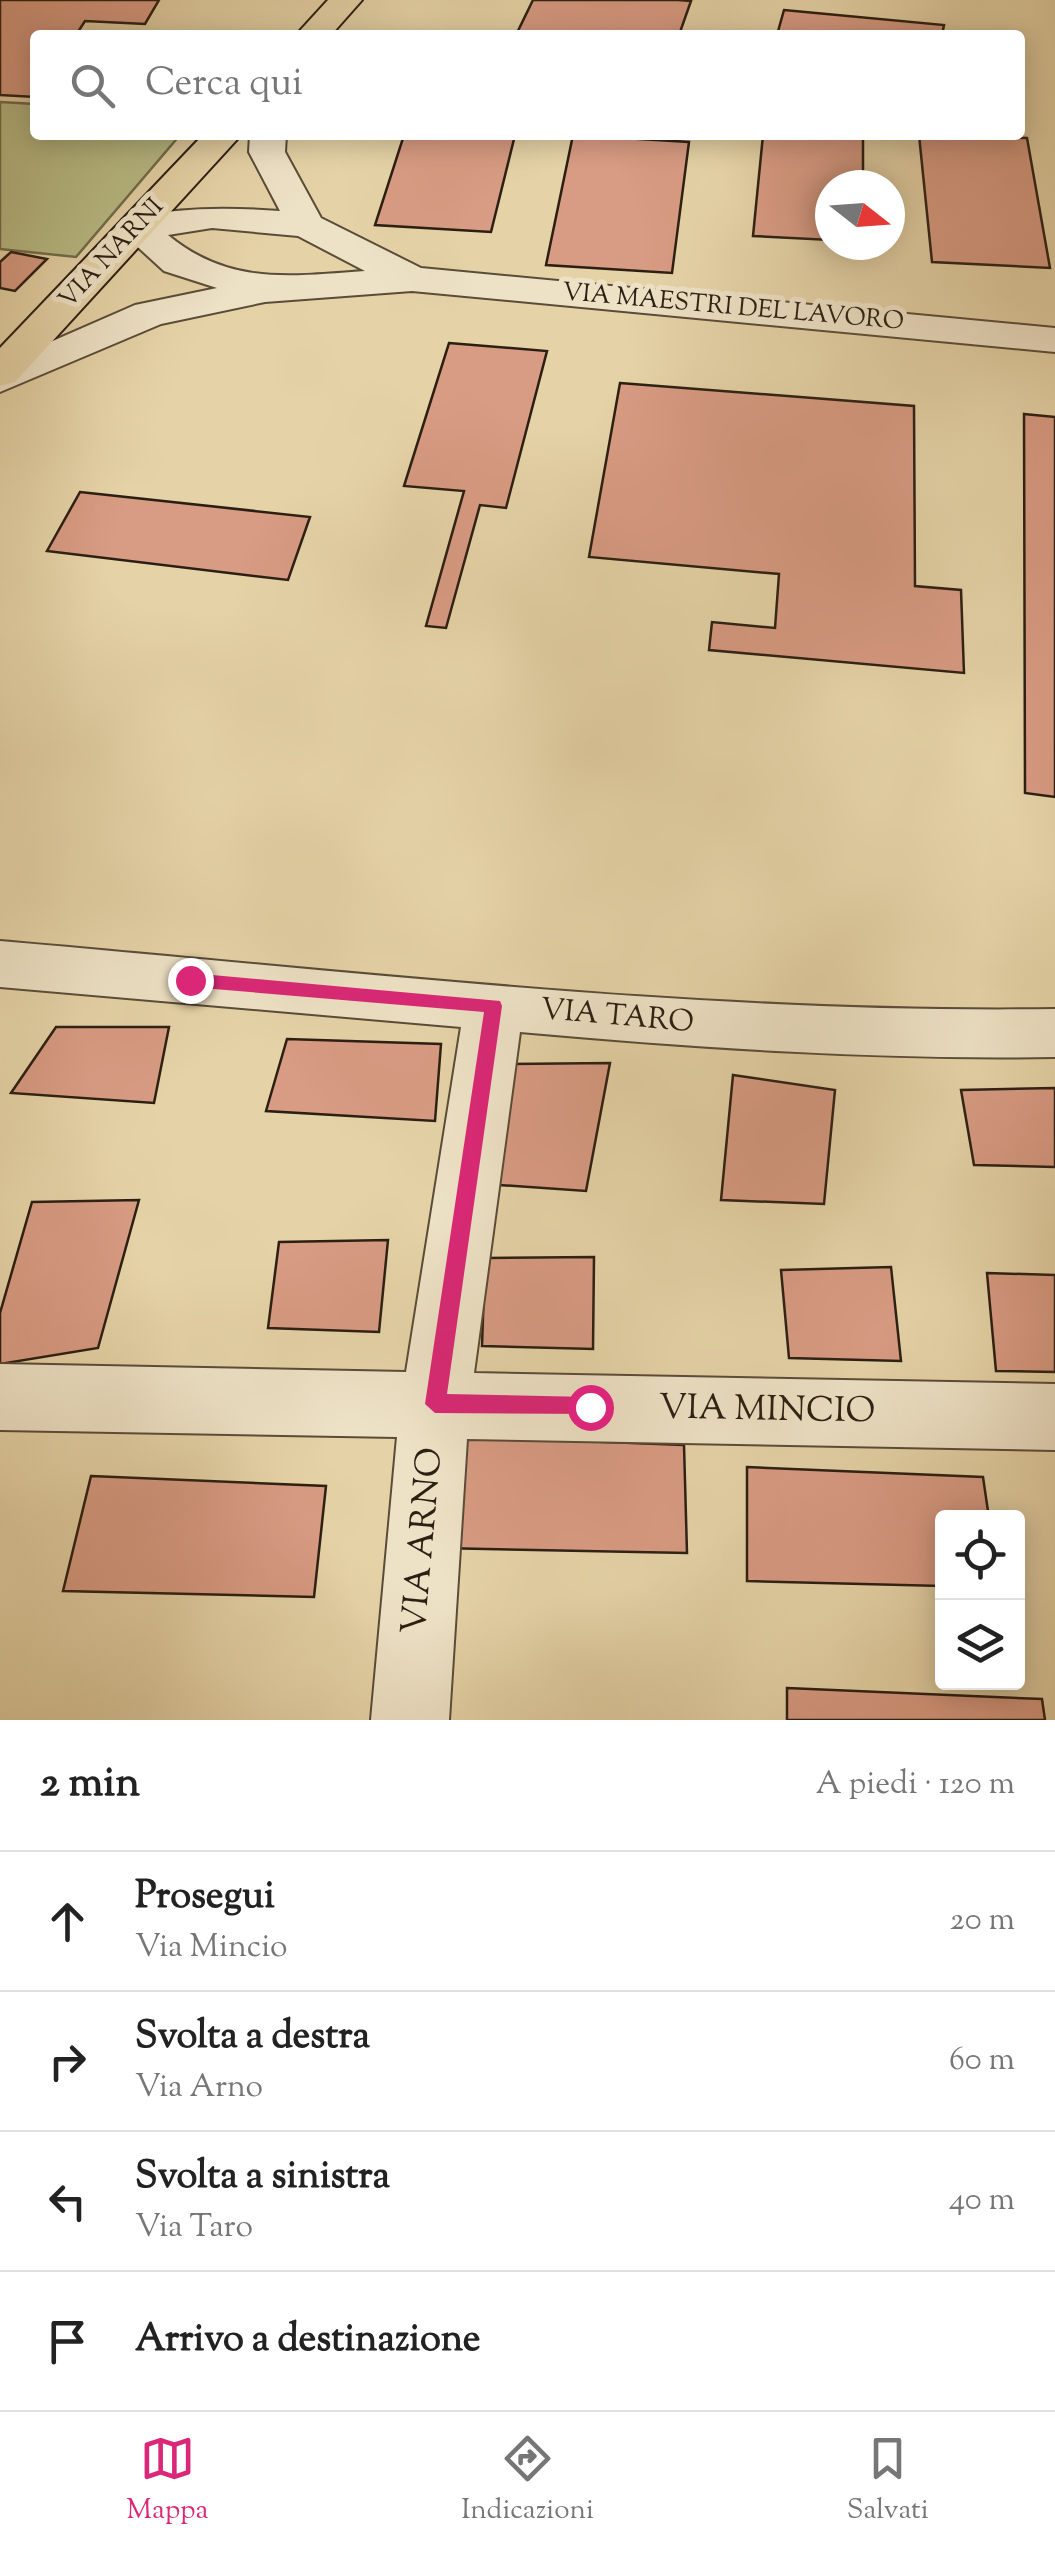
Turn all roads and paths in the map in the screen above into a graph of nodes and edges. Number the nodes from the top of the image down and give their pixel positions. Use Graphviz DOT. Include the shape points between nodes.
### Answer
graph roads {
  1 [pos="346,0"];
  2 [pos="318,30"];
  3 [pos="217,140"];
  4 [pos="267,140"];
  5 [pos="306,225"];
  6 [pos="136,228"];
  7 [pos="412,279"];
  8 [pos="265,290"];
  9 [pos="1055,340"];
  10 [pos="0,376"];
  11 [pos="0,964"];
  12 [pos="494,1006"];
  13 [pos="1055,1033"];
  14 [pos="0,1398"];
  15 [pos="435,1404"];
  16 [pos="1055,1417"];
  17 [pos="410,1720"];
  1 -- 2 [label="main road"];
  3 -- 6 [label="main road, VIA NARNI"];
  4 -- 5 [label="street" via="266,152"];
  5 -- 6 [label="street, VIA MAESTRI DEL LAVORO" via="212,218"];
  5 -- 7 [label="street, VIA MAESTRI DEL LAVORO"];
  6 -- 8 [label="street, VIA MAESTRI DEL LAVORO" via="178,263"];
  6 -- 10 [label="main road, VIA NARNI"];
  7 -- 8 [label="street, VIA MAESTRI DEL LAVORO"];
  7 -- 9 [label="street, VIA MAESTRI DEL LAVORO"];
  8 -- 10 [label="street, VIA MAESTRI DEL LAVORO" via="148,314"];
  11 -- 12 [label="street, VIA TARO"];
  12 -- 13 [label="street, VIA TARO" via="759,1029"];
  12 -- 15 [label="street, VIA ARNO"];
  14 -- 15 [label="street, VIA MINCIO"];
  15 -- 16 [label="street, VIA MINCIO"];
  15 -- 17 [label="street, VIA ARNO"];
}
